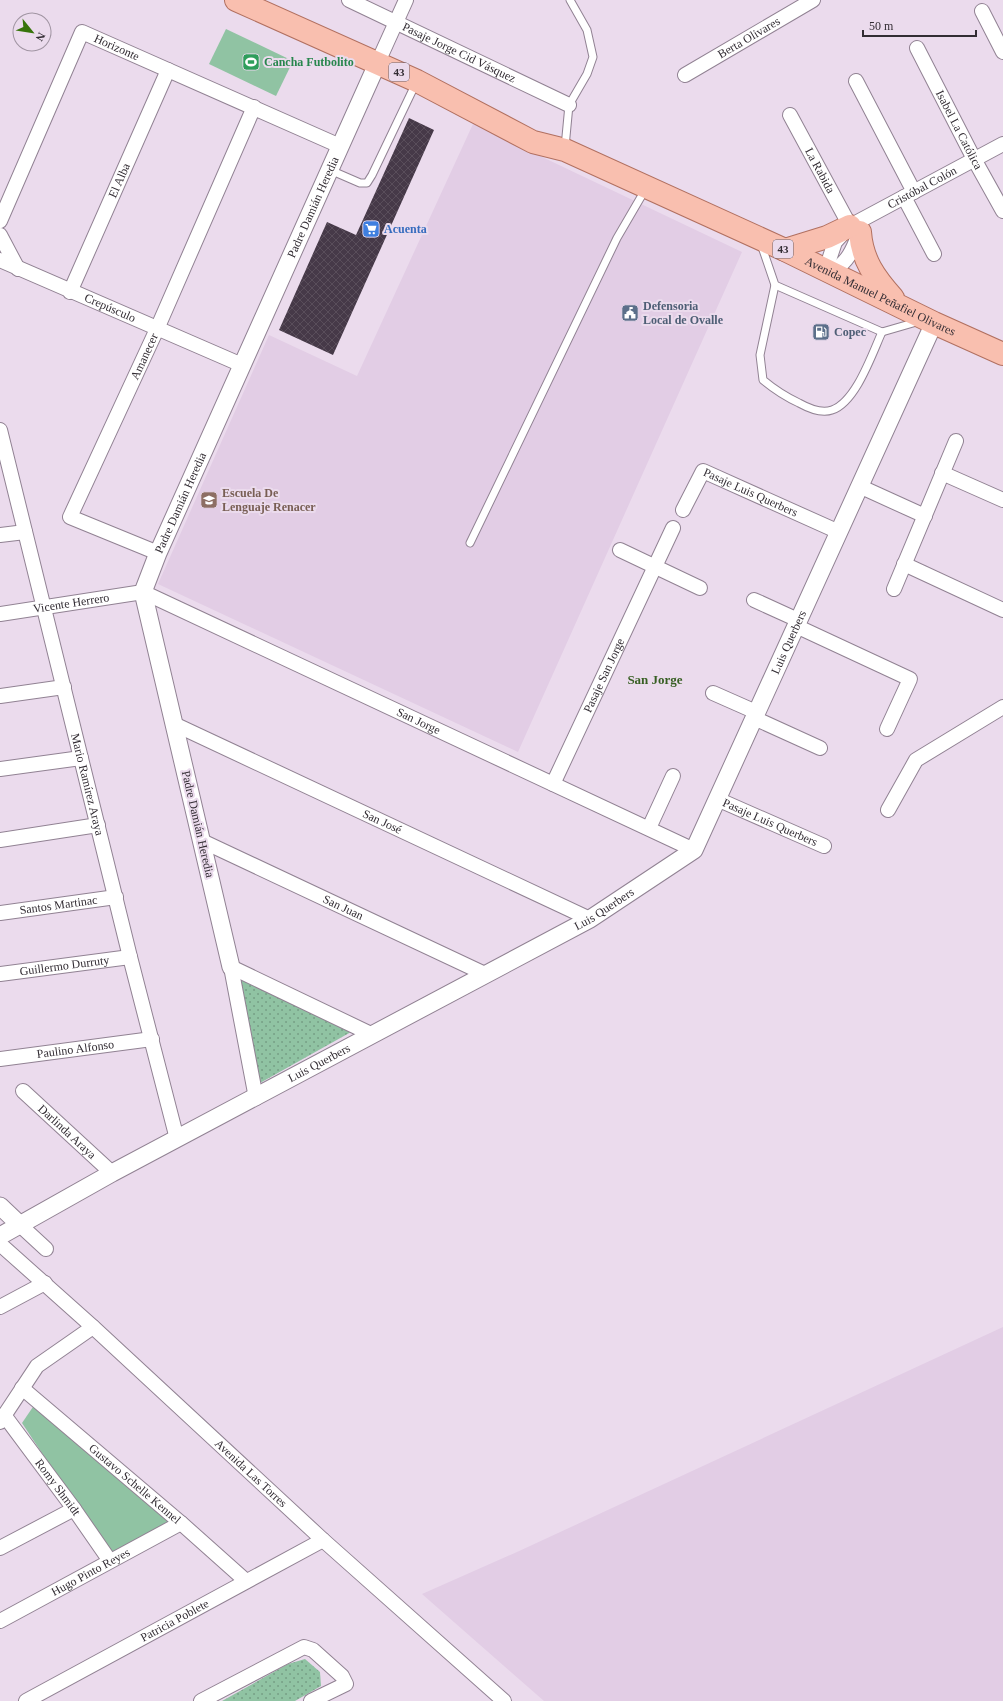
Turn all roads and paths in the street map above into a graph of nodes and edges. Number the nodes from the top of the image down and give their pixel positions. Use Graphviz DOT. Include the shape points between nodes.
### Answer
graph roads {
  1 [pos="236,0"];
  2 [pos="268,0"];
  3 [pos="349,0"];
  4 [pos="406,0"];
  5 [pos="570,0"];
  6 [pos="813,0"];
  7 [pos="982,11"];
  8 [pos="396,23"];
  9 [pos="917,48"];
  10 [pos="1003,52"];
  11 [pos="380,57"];
  12 [pos="168,70"];
  13 [pos="685,75"];
  14 [pos="417,80"];
  15 [pos="856,81"];
  16 [pos="569,106"];
  17 [pos="254,108"];
  18 [pos="790,116"];
  19 [pos="1003,144"];
  20 [pos="340,146"];
  21 [pos="563,149"];
  22 [pos="974,159"];
  23 [pos="329,170"];
  24 [pos="646,187"];
  25 [pos="909,195"];
  26 [pos="1003,211"];
  27 [pos="0,220"];
  28 [pos="857,226"];
  29 [pos="0,236"];
  30 [pos="760,240"];
  31 [pos="785,250"];
  32 [pos="934,254"];
  33 [pos="0,260"];
  34 [pos="18,269"];
  35 [pos="829,271"];
  36 [pos="775,285"];
  37 [pos="70,292"];
  38 [pos="901,307"];
  39 [pos="930,321"];
  40 [pos="157,329"];
  41 [pos="882,332"];
  42 [pos="1003,354"];
  43 [pos="242,365"];
  44 [pos="0,430"];
  45 [pos="956,441"];
  46 [pos="3,459"];
  47 [pos="942,474"];
  48 [pos="859,486"];
  49 [pos="1003,500"];
  50 [pos="683,510"];
  51 [pos="925,516"];
  52 [pos="673,528"];
  53 [pos="25,532"];
  54 [pos="839,532"];
  55 [pos="0,536"];
  56 [pos="470,543"];
  57 [pos="620,550"];
  58 [pos="158,554"];
  59 [pos="904,564"];
  60 [pos="655,567"];
  61 [pos="700,588"];
  62 [pos="894,589"];
  63 [pos="143,592"];
  64 [pos="754,600"];
  65 [pos="44,608"];
  66 [pos="1003,610"];
  67 [pos="0,614"];
  68 [pos="797,623"];
  69 [pos="64,687"];
  70 [pos="713,693"];
  71 [pos="0,696"];
  72 [pos="1002,706"];
  73 [pos="755,715"];
  74 [pos="174,724"];
  75 [pos="887,729"];
  76 [pos="820,748"];
  77 [pos="81,758"];
  78 [pos="0,769"];
  79 [pos="674,776"];
  80 [pos="553,784"];
  81 [pos="717,799"];
  82 [pos="888,810"];
  83 [pos="98,824"];
  84 [pos="648,828"];
  85 [pos="0,840"];
  86 [pos="202,841"];
  87 [pos="824,846"];
  88 [pos="694,850"];
  89 [pos="116,897"];
  90 [pos="0,912"];
  91 [pos="590,919"];
  92 [pos="130,957"];
  93 [pos="231,967"];
  94 [pos="0,974"];
  95 [pos="485,974"];
  96 [pos="373,1035"];
  97 [pos="152,1039"];
  98 [pos="0,1059"];
  99 [pos="23,1091"];
  100 [pos="256,1098"];
  101 [pos="176,1139"];
  102 [pos="112,1173"];
  103 [pos="0,1206"];
  104 [pos="20,1225"];
  105 [pos="0,1236"];
  106 [pos="0,1244"];
  107 [pos="46,1249"];
  108 [pos="44,1283"];
  109 [pos="0,1307"];
  110 [pos="93,1326"];
  111 [pos="22,1388"];
  112 [pos="2,1419"];
  113 [pos="74,1509"];
  114 [pos="181,1523"];
  115 [pos="323,1540"];
  116 [pos="0,1548"];
  117 [pos="110,1561"];
  118 [pos="246,1581"];
  119 [pos="0,1621"];
  120 [pos="26,1701"];
  121 [pos="201,1701"];
  122 [pos="311,1701"];
  123 [pos="504,1701"];
  1 -- 11 [label="main road, Avenida Manuel Peñafiel Olivares / 43"];
  2 -- 11 [label="main road, Avenida Manuel Peñafiel Olivares / 43"];
  3 -- 8 [label="street, Pasaje Jorge Cid Vásquez"];
  4 -- 8 [label="street"];
  5 -- 16 [label="lane" via="587,30 593,57 587,74"];
  6 -- 13 [label="street, Berta Olivares"];
  7 -- 10 [label="street"];
  8 -- 11 [label="street"];
  8 -- 16 [label="street, Pasaje Jorge Cid Vásquez"];
  9 -- 22 [label="street, Isabel La Católica"];
  11 -- 14 [label="main road, Avenida Manuel Peñafiel Olivares / 43"];
  11 -- 20 [label="street, Padre Damián Heredia"];
  11 -- 21 [label="main road, Avenida Manuel Peñafiel Olivares / 43" via="538,129"];
  12 -- 17 [label="street, Horizonte"];
  12 -- 27 [label="street, Horizonte" via="82,32"];
  12 -- 37 [label="street, El Alba"];
  14 -- 21 [label="main road, Avenida Manuel Peñafiel Olivares / 43" via="533,142"];
  14 -- 23 [label="lane" via="367,183 360,183"];
  15 -- 25 [label="street"];
  16 -- 21 [label="lane"];
  17 -- 20 [label="street, Horizonte"];
  17 -- 40 [label="street, Amanecer"];
  18 -- 28 [label="street, La Rabida"];
  19 -- 22 [label="street, Cristóbal Colón"];
  20 -- 23 [label="street, Padre Damián Heredia"];
  21 -- 24 [label="main road, Avenida Manuel Peñafiel Olivares / 43"];
  22 -- 25 [label="street, Cristóbal Colón"];
  22 -- 26 [label="street, Isabel La Católica"];
  23 -- 43 [label="street, Padre Damián Heredia"];
  24 -- 30 [label="main road, Avenida Manuel Peñafiel Olivares / 43"];
  24 -- 56 [label="lane" via="617,238"];
  25 -- 28 [label="street, Cristóbal Colón"];
  25 -- 32 [label="street"];
  28 -- 31 [label="main road"];
  28 -- 35 [label="street, Cristóbal Colón" via="835,242"];
  28 -- 35 [label="street" via="852,253 843,265"];
  28 -- 38 [label="main road" via="866,262"];
  29 -- 34 [label="street"];
  30 -- 31 [label="main road, Avenida Manuel Peñafiel Olivares / 43"];
  30 -- 36 [label="lane"];
  31 -- 35 [label="main road, Avenida Manuel Peñafiel Olivares / 43"];
  33 -- 34 [label="street, Crepúsculo"];
  34 -- 37 [label="street, Crepúsculo"];
  35 -- 38 [label="main road, Avenida Manuel Peñafiel Olivares / 43"];
  36 -- 41 [label="lane"];
  36 -- 41 [label="lane" via="760,355 763,380 778,393 813,410 831,411 847,400 860,380"];
  37 -- 40 [label="street, Crepúsculo"];
  38 -- 39 [label="main road, Avenida Manuel Peñafiel Olivares / 43"];
  39 -- 41 [label="lane"];
  39 -- 42 [label="main road, Avenida Manuel Peñafiel Olivares / 43"];
  39 -- 48 [label="street, Luis Querbers"];
  40 -- 43 [label="street, Crepúsculo"];
  40 -- 58 [label="street, Amanecer" via="70,517"];
  43 -- 58 [label="street, Padre Damián Heredia"];
  44 -- 46 [label="street, Mario Ramírez Araya"];
  45 -- 47 [label="street"];
  46 -- 53 [label="street, Mario Ramírez Araya"];
  47 -- 49 [label="street"];
  47 -- 51 [label="street"];
  48 -- 51 [label="street"];
  48 -- 54 [label="street, Luis Querbers"];
  50 -- 54 [label="street, Pasaje Luis Querbers" via="703,471"];
  51 -- 59 [label="street"];
  52 -- 60 [label="street, Pasaje San Jorge"];
  53 -- 55 [label="street"];
  53 -- 65 [label="street, Mario Ramírez Araya"];
  54 -- 68 [label="street, Luis Querbers"];
  57 -- 60 [label="street"];
  58 -- 63 [label="street, Padre Damián Heredia"];
  59 -- 62 [label="street"];
  59 -- 66 [label="street"];
  60 -- 61 [label="street"];
  60 -- 80 [label="street, Pasaje San Jorge"];
  63 -- 65 [label="street, Vicente Herrero"];
  63 -- 74 [label="street, Padre Damián Heredia"];
  63 -- 80 [label="street, San Jorge"];
  64 -- 68 [label="street"];
  65 -- 67 [label="street, Vicente Herrero"];
  65 -- 69 [label="street, Mario Ramírez Araya"];
  68 -- 73 [label="street, Luis Querbers"];
  68 -- 75 [label="street" via="910,679"];
  69 -- 71 [label="street"];
  69 -- 77 [label="street, Mario Ramírez Araya"];
  70 -- 73 [label="street"];
  72 -- 82 [label="street" via="916,760"];
  73 -- 76 [label="street"];
  73 -- 81 [label="street, Luis Querbers"];
  74 -- 86 [label="street, Padre Damián Heredia"];
  74 -- 91 [label="street, San José"];
  77 -- 78 [label="street"];
  77 -- 83 [label="street, Mario Ramírez Araya"];
  79 -- 84 [label="street"];
  80 -- 84 [label="street, San Jorge"];
  81 -- 87 [label="street, Pasaje Luis Querbers"];
  81 -- 88 [label="street, Luis Querbers"];
  83 -- 85 [label="street"];
  83 -- 89 [label="street, Mario Ramírez Araya"];
  84 -- 88 [label="street, San Jorge"];
  86 -- 93 [label="street, Padre Damián Heredia"];
  86 -- 95 [label="street, San Juan"];
  88 -- 91 [label="street, Luis Querbers"];
  89 -- 90 [label="street, Santos Martinac"];
  89 -- 92 [label="street, Mario Ramírez Araya"];
  91 -- 95 [label="street, Luis Querbers"];
  92 -- 94 [label="street, Guillermo Durruty"];
  92 -- 97 [label="street, Mario Ramírez Araya"];
  93 -- 96 [label="street"];
  93 -- 100 [label="street, Padre Damián Heredia"];
  95 -- 96 [label="street, Luis Querbers"];
  96 -- 100 [label="street, Luis Querbers"];
  97 -- 98 [label="street, Paulino Alfonso"];
  97 -- 101 [label="street, Mario Ramírez Araya"];
  99 -- 102 [label="street, Darlinda Araya"];
  100 -- 101 [label="street, Luis Querbers"];
  101 -- 102 [label="street, Luis Querbers"];
  102 -- 104 [label="street, Luis Querbers"];
  103 -- 104 [label="street"];
  104 -- 105 [label="street, Luis Querbers"];
  104 -- 107 [label="street"];
  106 -- 108 [label="street, Avenida Las Torres"];
  108 -- 109 [label="street"];
  108 -- 110 [label="street, Avenida Las Torres"];
  110 -- 111 [label="street" via="37,1366"];
  110 -- 115 [label="street, Avenida Las Torres"];
  111 -- 112 [label="street"];
  111 -- 114 [label="street, Gustavo Schelle Kennel"];
  112 -- 113 [label="street, Romy Shmidt"];
  113 -- 116 [label="street"];
  113 -- 117 [label="street, Romy Shmidt"];
  114 -- 117 [label="street, Hugo Pinto Reyes"];
  114 -- 118 [label="street, Gustavo Schelle Kennel"];
  115 -- 118 [label="street, Patricia Poblete"];
  115 -- 123 [label="street, Avenida Las Torres"];
  117 -- 119 [label="street, Hugo Pinto Reyes"];
  118 -- 120 [label="street, Patricia Poblete"];
  121 -- 122 [label="street" via="304,1647 313,1650 342,1676 346,1684"];
}
